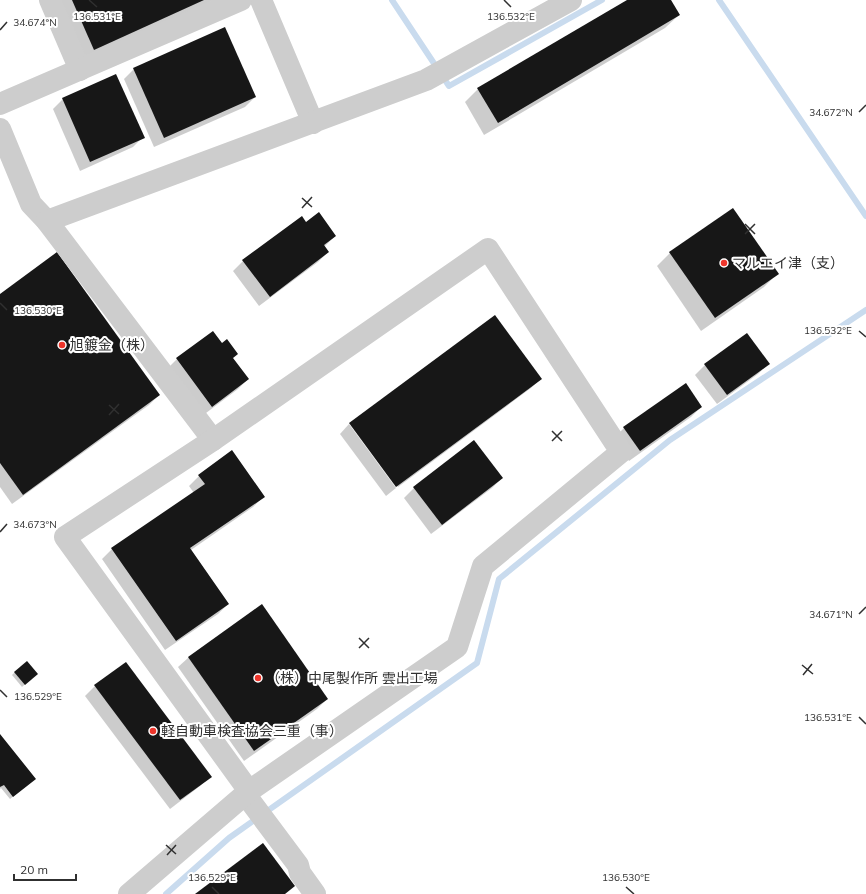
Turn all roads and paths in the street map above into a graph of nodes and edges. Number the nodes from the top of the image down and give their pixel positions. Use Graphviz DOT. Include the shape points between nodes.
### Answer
graph roads {
  1 [pos="50,0"];
  2 [pos="241,0"];
  3 [pos="261,0"];
  4 [pos="571,0"];
  5 [pos="80,70"];
  6 [pos="0,104"];
  7 [pos="313,123"];
  8 [pos="0,129"];
  9 [pos="47,221"];
  10 [pos="213,440"];
  11 [pos="249,796"];
  12 [pos="129,894"];
  13 [pos="315,894"];
  1 -- 5 [label="street"];
  2 -- 5 [label="street"];
  3 -- 7 [label="street"];
  4 -- 7 [label="street" via="428,80"];
  5 -- 6 [label="street"];
  7 -- 9 [label="street"];
  8 -- 9 [label="street" via="31,204"];
  9 -- 10 [label="street"];
  10 -- 11 [label="street" via="66,537"];
  10 -- 11 [label="street" via="488,249 621,452 483,566 457,647"];
  11 -- 12 [label="street"];
  11 -- 13 [label="street" via="298,865 300,873"];
}
